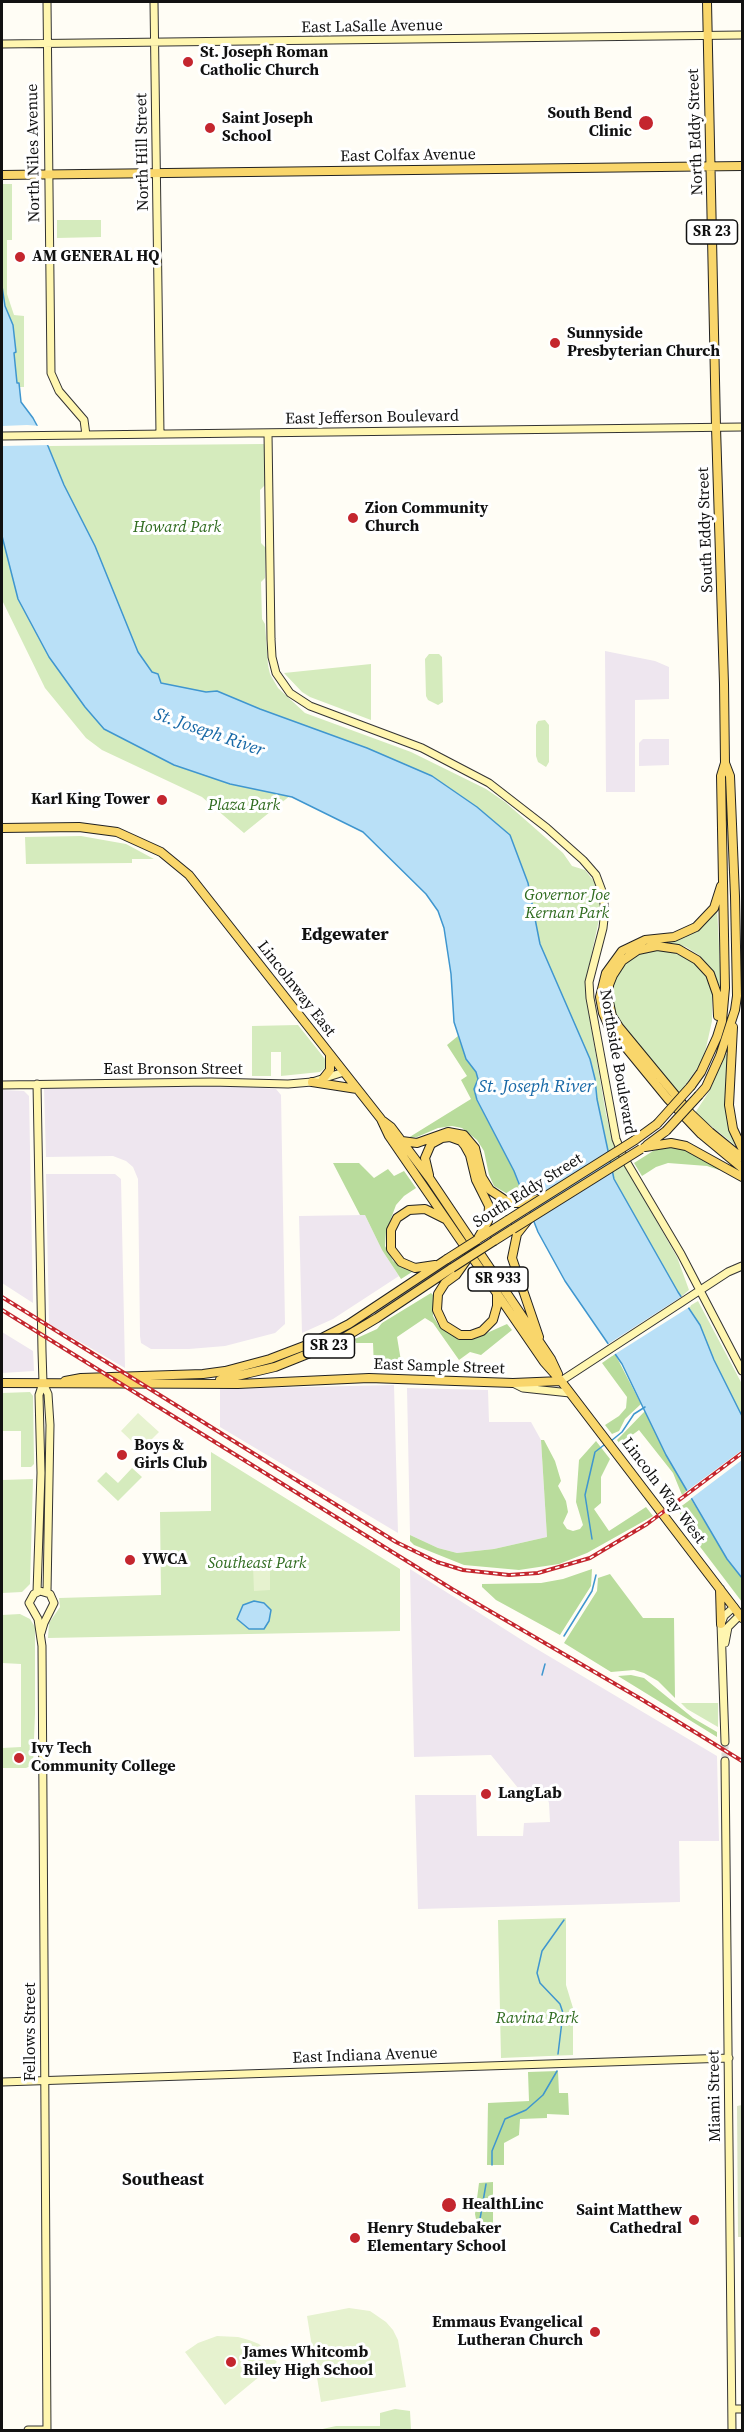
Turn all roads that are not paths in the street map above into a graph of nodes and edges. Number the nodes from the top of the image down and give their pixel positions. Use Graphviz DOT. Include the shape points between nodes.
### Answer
graph roads {
  1 [pos="47,2"];
  2 [pos="154,2"];
  3 [pos="707,2"];
  4 [pos="707,36"];
  5 [pos="742,36"];
  6 [pos="155,42"];
  7 [pos="46,43"];
  8 [pos="2,44"];
  9 [pos="711,166"];
  10 [pos="742,166"];
  11 [pos="157,173"];
  12 [pos="48,174"];
  13 [pos="5,175"];
  14 [pos="714,297"];
  15 [pos="716,427"];
  16 [pos="742,427"];
  17 [pos="268,433"];
  18 [pos="160,434"];
  19 [pos="86,435"];
  20 [pos="2,436"];
  21 [pos="725,763"];
  22 [pos="2,828"];
  23 [pos="724,876"];
  24 [pos="735,1010"];
  25 [pos="717,1037"];
  26 [pos="329,1053"];
  27 [pos="344,1072"];
  28 [pos="323,1079"];
  29 [pos="312,1082"];
  30 [pos="37,1084"];
  31 [pos="2,1085"];
  32 [pos="357,1089"];
  33 [pos="381,1119"];
  34 [pos="402,1141"];
  35 [pos="643,1148"];
  36 [pos="742,1148"];
  37 [pos="742,1158"];
  38 [pos="742,1168"];
  39 [pos="742,1177"];
  40 [pos="430,1179"];
  41 [pos="541,1198"];
  42 [pos="450,1222"];
  43 [pos="486,1230"];
  44 [pos="515,1232"];
  45 [pos="445,1261"];
  46 [pos="739,1267"];
  47 [pos="454,1272"];
  48 [pos="701,1291"];
  49 [pos="497,1292"];
  50 [pos="540,1341"];
  51 [pos="742,1371"];
  52 [pos="561,1381"];
  53 [pos="54,1382"];
  54 [pos="2,1383"];
  55 [pos="43,1383"];
  56 [pos="189,1383"];
  57 [pos="513,1383"];
  58 [pos="570,1393"];
  59 [pos="720,1589"];
  60 [pos="37,1592"];
  61 [pos="47,1592"];
  62 [pos="734,1607"];
  63 [pos="36,1614"];
  64 [pos="48,1614"];
  65 [pos="741,1617"];
  66 [pos="720,1624"];
  67 [pos="41,1633"];
  68 [pos="723,1657"];
  69 [pos="724,1742"];
  70 [pos="725,1761"];
  71 [pos="729,2058"];
  72 [pos="45,2080"];
  73 [pos="2,2082"];
  74 [pos="732,2409"];
  75 [pos="742,2409"];
  76 [pos="28,2430"];
  77 [pos="47,2430"];
  78 [pos="732,2430"];
  1 -- 7 [label="street, North Niles Avenue"];
  2 -- 6 [label="street, North Hill Street"];
  3 -- 4 [label="main road, North Eddy Street / SR 23"];
  4 -- 5 [label="street, East LaSalle Avenue"];
  4 -- 6 [label="street, East LaSalle Avenue"];
  4 -- 9 [label="main road, North Eddy Street / SR 23"];
  6 -- 7 [label="street, East LaSalle Avenue"];
  6 -- 11 [label="street, North Hill Street"];
  7 -- 8 [label="street, East LaSalle Avenue"];
  7 -- 12 [label="street, North Niles Avenue"];
  9 -- 10 [label="main road, East Colfax Avenue"];
  9 -- 11 [label="main road, East Colfax Avenue"];
  9 -- 14 [label="main road, North Eddy Street / SR 23"];
  11 -- 12 [label="main road, East Colfax Avenue"];
  11 -- 18 [label="street, North Hill Street"];
  12 -- 13 [label="main road, East Colfax Avenue"];
  12 -- 19 [label="street, North Niles Avenue" via="52,378 58,391 84,420"];
  14 -- 15 [label="main road, South Eddy Street / SR 23"];
  15 -- 16 [label="street, East Jefferson Boulevard"];
  15 -- 17 [label="street, East Jefferson Boulevard"];
  15 -- 21 [label="main road, South Eddy Street / SR 23"];
  17 -- 18 [label="street, East Jefferson Boulevard"];
  17 -- 48 [label="street, Northside Boulevard" via="272,657 276,674 290,693 310,706 422,748 471,772 518,804 593,871 600,883 605,910 589,982 590,998 614,1132 623,1156"];
  18 -- 19 [label="street, East Jefferson Boulevard"];
  19 -- 20 [label="street, East Jefferson Boulevard"];
  21 -- 23 [label="main road, South Eddy Street / SR 23" via="721,776"];
  21 -- 24 [label="main road, South Eddy Street / SR 23" via="730,776 737,947"];
  22 -- 26 [label="main road, Lincolnway East" via="79,827 117,832 161,852 189,875"];
  23 -- 25 [label="main road, South Eddy Street / SR 23" via="725,988"];
  23 -- 38 [label="main road" via="714,908 703,922 681,935 645,940 622,951 606,973 600,997 609,1027 661,1091 701,1134"];
  24 -- 35 [label="main road, South Eddy Street / SR 23, bridge" via="706,1087 666,1131"];
  24 -- 36 [label="main road" via="729,1105 733,1129"];
  25 -- 37 [label="main road" via="717,994 710,974 697,960 678,949 657,946 638,950 617,967 609,985 609,1002 619,1027 690,1113"];
  25 -- 41 [label="main road, South Eddy Street / SR 23, bridge" via="701,1072 657,1124"];
  26 -- 27 [label="main road, Lincolnway East"];
  26 -- 28 [label="main road" via="330,1070"];
  27 -- 28 [label="street, East Bronson Street"];
  27 -- 32 [label="main road, Lincolnway East"];
  28 -- 29 [label="street, East Bronson Street"];
  29 -- 30 [label="street, East Bronson Street"];
  29 -- 32 [label="main road"];
  30 -- 31 [label="street, East Bronson Street"];
  30 -- 55 [label="street"];
  32 -- 33 [label="main road, Lincolnway East"];
  33 -- 34 [label="main road, Lincoln Way West"];
  33 -- 42 [label="main road, Lincoln Way West"];
  34 -- 40 [label="main road, Lincoln Way West"];
  34 -- 41 [label="main road" via="417,1143 448,1132 464,1136 475,1148 482,1176 495,1194 514,1203"];
  35 -- 39 [label="main road" via="671,1143 686,1146"];
  35 -- 44 [label="main road, South Eddy Street / SR 23, bridge" via="529,1217"];
  40 -- 43 [label="main road" via="425,1158 431,1144 450,1137 461,1141 468,1149 476,1180 487,1198"];
  40 -- 50 [label="main road, Lincoln Way West / SR 933"];
  41 -- 43 [label="main road, South Eddy Street / SR 23, bridge"];
  42 -- 45 [label="main road" via="425,1209 409,1210 397,1218 389,1237 391,1249 406,1265 424,1268"];
  42 -- 49 [label="main road, Lincoln Way West"];
  43 -- 45 [label="main road, South Eddy Street / SR 23, bridge"];
  44 -- 47 [label="main road, South Eddy Street / SR 23, bridge" via="469,1257"];
  44 -- 50 [label="main road" via="512,1258"];
  45 -- 53 [label="main road, South Eddy Street / SR 23" via="349,1324 270,1359 203,1374"];
  46 -- 48 [label="street, East Sample Street"];
  47 -- 49 [label="main road" via="440,1290 436,1306 440,1320 454,1333 471,1335 487,1328 496,1312"];
  47 -- 56 [label="main road, South Eddy Street / SR 23" via="354,1333 298,1359 252,1374"];
  48 -- 51 [label="street, Northside Boulevard"];
  48 -- 52 [label="street, East Sample Street"];
  49 -- 52 [label="main road, Lincoln Way West"];
  50 -- 52 [label="main road, Lincoln Way West / SR 933"];
  52 -- 57 [label="main road, East Sample Street"];
  52 -- 58 [label="main road, Lincoln Way West / SR 933"];
  53 -- 55 [label="main road, East Sample Street / SR 23"];
  53 -- 56 [label="main road, East Sample Street / SR 23"];
  54 -- 55 [label="main road, East Sample Street / SR 23"];
  55 -- 60 [label="street" via="39,1395"];
  55 -- 61 [label="street" via="48,1394 50,1438"];
  56 -- 57 [label="main road, East Sample Street" via="401,1378"];
  57 -- 58 [label="street" via="523,1388"];
  58 -- 59 [label="main road, Lincoln Way West / SR 933"];
  59 -- 62 [label="main road, Lincoln Way West / SR 933"];
  59 -- 66 [label="main road"];
  60 -- 61 [label="street"];
  60 -- 63 [label="street" via="29,1603"];
  61 -- 64 [label="street" via="54,1603"];
  62 -- 65 [label="main road, Lincoln Way West / SR 933"];
  62 -- 66 [label="street"];
  63 -- 64 [label="street"];
  63 -- 67 [label="street, Fellows Street"];
  64 -- 67 [label="street, Fellows Street"];
  65 -- 68 [label="street" via="728,1627"];
  66 -- 68 [label="street"];
  67 -- 72 [label="street, Fellows Street"];
  68 -- 69 [label="street"];
  70 -- 71 [label="street, Miami Street"];
  71 -- 72 [label="street, East Indiana Avenue"];
  71 -- 74 [label="street, Miami Street"];
  72 -- 73 [label="street, East Indiana Avenue"];
  72 -- 77 [label="street, Fellows Street"];
  74 -- 75 [label="street"];
  74 -- 78 [label="street, Miami Street"];
  76 -- 77 [label="street"];
}
